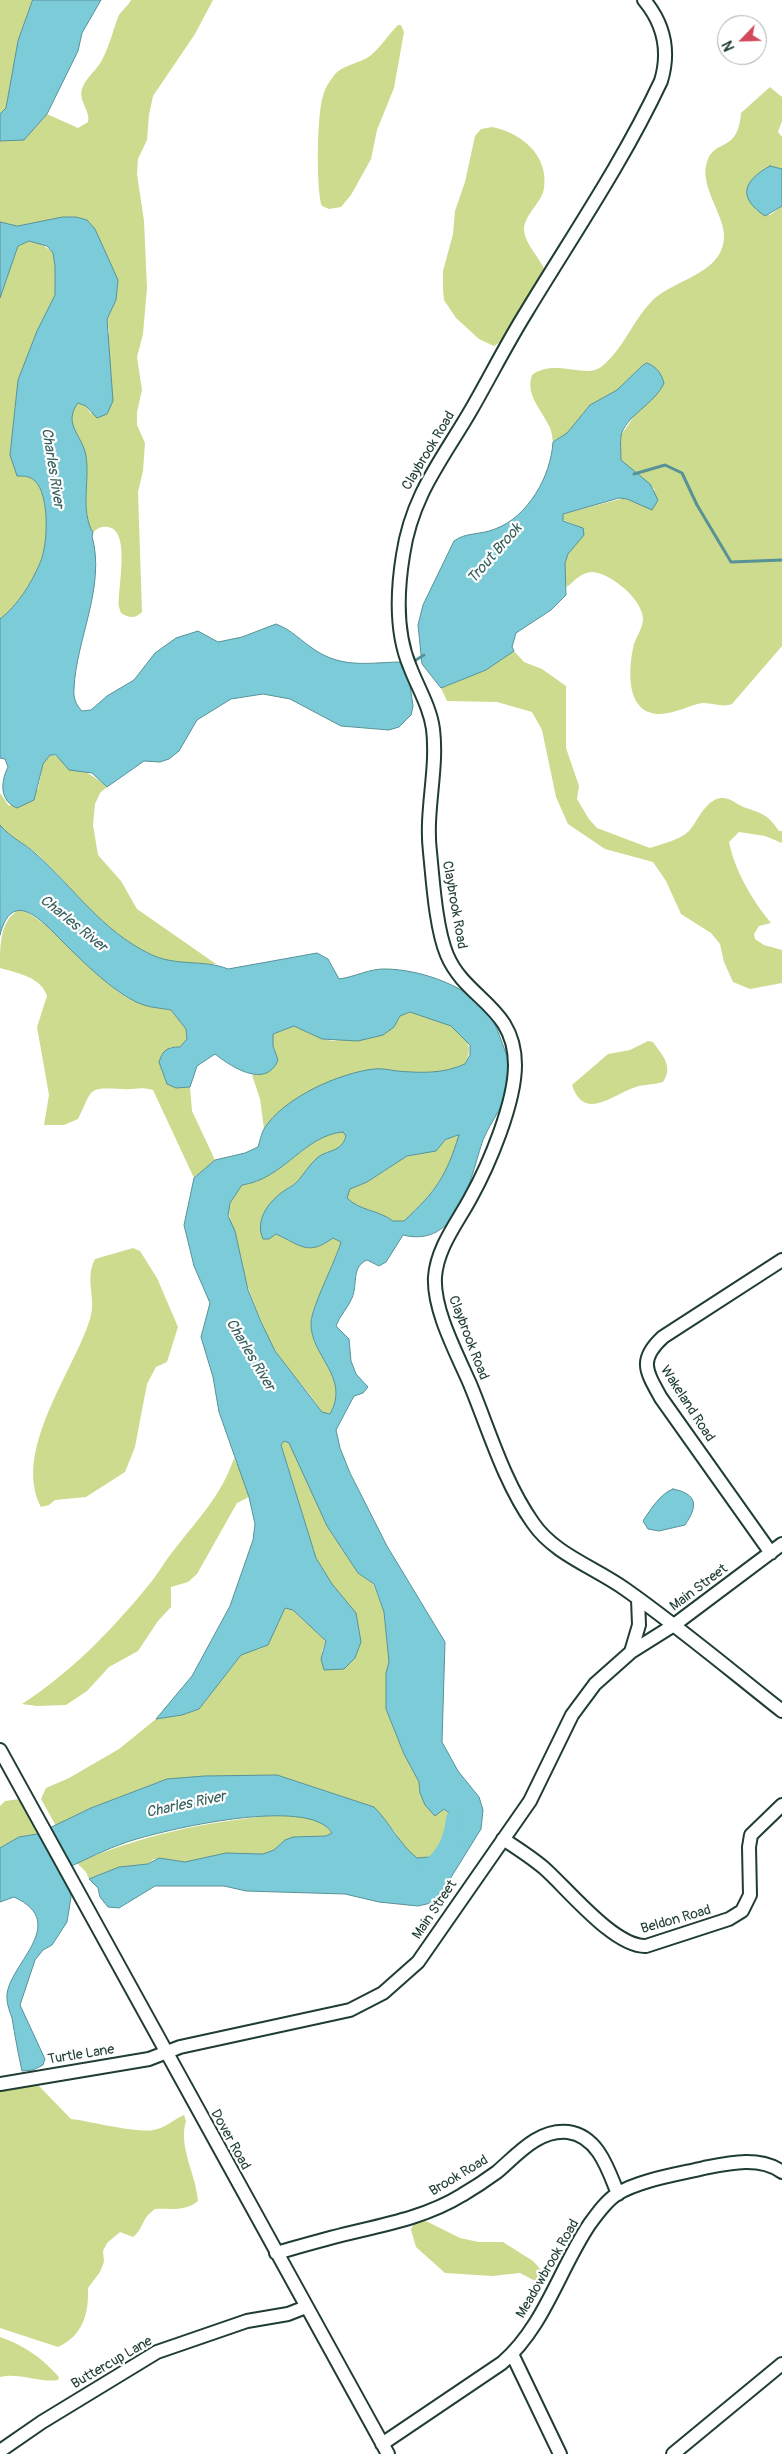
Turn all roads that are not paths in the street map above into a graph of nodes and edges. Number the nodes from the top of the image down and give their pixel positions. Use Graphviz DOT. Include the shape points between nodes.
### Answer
graph roads {
  1 [pos="644,0"];
  2 [pos="782,1260"];
  3 [pos="782,1544"];
  4 [pos="771,1553"];
  5 [pos="638,1599"];
  6 [pos="674,1625"];
  7 [pos="631,1652"];
  8 [pos="782,1711"];
  9 [pos="0,1750"];
  10 [pos="782,1805"];
  11 [pos="502,1839"];
  12 [pos="165,2053"];
  13 [pos="0,2084"];
  14 [pos="782,2172"];
  15 [pos="618,2194"];
  16 [pos="276,2253"];
  17 [pos="306,2307"];
  18 [pos="512,2354"];
  19 [pos="782,2364"];
  20 [pos="385,2449"];
  21 [pos="0,2451"];
  22 [pos="560,2454"];
  23 [pos="673,2454"];
  1 -- 5 [label="street, Claybrook Road" via="656,17 666,42 661,81 616,165 414,507 403,553 399,605 399,626 408,663 426,704 434,733 429,849 439,921 448,956 462,979 505,1023 513,1048 515,1069 508,1108 500,1130 474,1193 443,1249 435,1278 436,1294 452,1342 511,1483 534,1526 564,1553 622,1586"];
  2 -- 4 [label="street, Wakeland Road" via="663,1337 650,1349 646,1362 648,1375 661,1398"];
  3 -- 4 [label="street, Main Street"];
  4 -- 6 [label="street, Main Street"];
  5 -- 6 [label="street, Claybrook Road"];
  5 -- 7 [label="street, Main Street" via="639,1625"];
  6 -- 7 [label="street, Main Street"];
  6 -- 8 [label="street, Claybrook Road"];
  7 -- 11 [label="street, Main Street" via="583,1699 530,1801"];
  9 -- 12 [label="street, Dover Road"];
  10 -- 11 [label="street, Beldon Road" via="751,1835 748,1847 750,1895 742,1911 729,1919 646,1946 617,1937 542,1866"];
  11 -- 12 [label="street, Main Street" via="418,1962 383,1994 350,2010"];
  12 -- 13 [label="street, Turtle Lane" via="148,2059"];
  12 -- 16 [label="street, Dover Road"];
  14 -- 15 [label="street, Meadowbrook Road" via="759,2163 726,2164 639,2185"];
  15 -- 16 [label="street, Brook Road" via="594,2145 570,2132 552,2133 536,2139 495,2174 459,2197 429,2211"];
  15 -- 18 [label="street, Meadowbrook Road" via="584,2234 543,2310"];
  16 -- 17 [label="street, Dover Road"];
  17 -- 20 [label="street, Dover Road"];
  17 -- 21 [label="street, Buttercup Lane" via="247,2322 157,2352"];
  18 -- 20 [label="street, Meadowbrook Road"];
  18 -- 22 [label="street"];
  19 -- 23 [label="street"];
}
